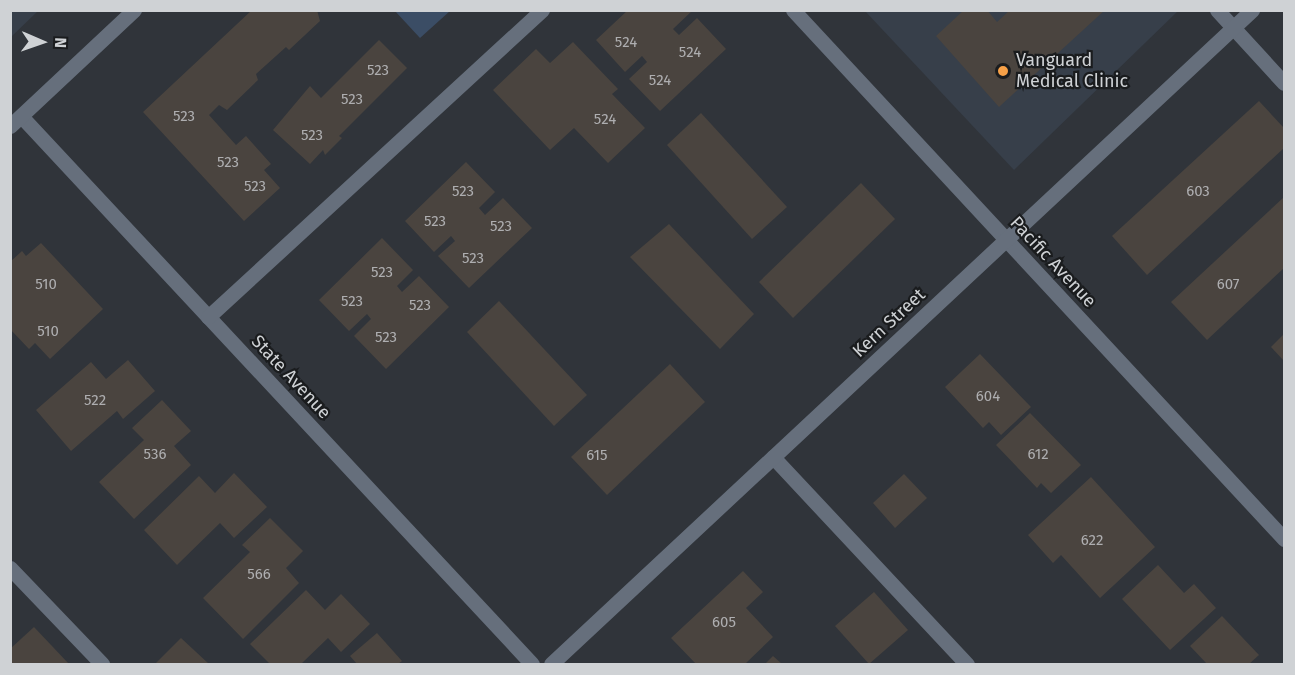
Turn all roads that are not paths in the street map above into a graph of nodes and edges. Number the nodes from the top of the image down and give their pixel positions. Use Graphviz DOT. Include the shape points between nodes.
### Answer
graph roads {
  1 [pos="134,10"];
  2 [pos="542,10"];
  3 [pos="793,10"];
  4 [pos="1217,10"];
  5 [pos="1252,10"];
  6 [pos="1233,29"];
  7 [pos="1284,83"];
  8 [pos="16,121"];
  9 [pos="1006,240"];
  10 [pos="208,317"];
  11 [pos="773,457"];
  12 [pos="1284,539"];
  13 [pos="10,568"];
  14 [pos="102,664"];
  15 [pos="532,664"];
  16 [pos="551,664"];
  17 [pos="967,664"];
  1 -- 8 [label="street"];
  2 -- 10 [label="street"];
  3 -- 9 [label="street, Pacific Avenue"];
  4 -- 6 [label="street"];
  5 -- 6 [label="street, Kern Street"];
  6 -- 7 [label="street"];
  6 -- 9 [label="street, Kern Street"];
  8 -- 10 [label="street, State Avenue"];
  9 -- 11 [label="street, Kern Street"];
  9 -- 12 [label="street, Pacific Avenue"];
  10 -- 15 [label="street, State Avenue"];
  11 -- 16 [label="street, Kern Street"];
  11 -- 17 [label="street"];
  13 -- 14 [label="street"];
}
